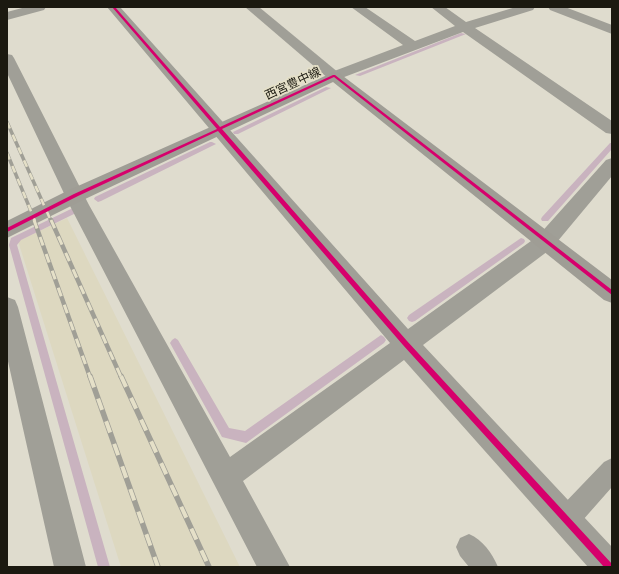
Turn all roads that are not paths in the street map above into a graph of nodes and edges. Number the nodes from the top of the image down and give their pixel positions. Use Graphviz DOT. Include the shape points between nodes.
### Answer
graph roads {
  1 [pos="40,7"];
  2 [pos="113,7"];
  3 [pos="251,7"];
  4 [pos="357,7"];
  5 [pos="438,7"];
  6 [pos="528,7"];
  7 [pos="554,7"];
  8 [pos="7,16"];
  9 [pos="464,27"];
  10 [pos="612,30"];
  11 [pos="412,45"];
  12 [pos="7,58"];
  13 [pos="334,76"];
  14 [pos="612,129"];
  15 [pos="218,130"];
  16 [pos="612,164"];
  17 [pos="76,195"];
  18 [pos="7,230"];
  19 [pos="545,242"];
  20 [pos="612,293"];
  21 [pos="7,307"];
  22 [pos="406,343"];
  23 [pos="612,470"];
  24 [pos="226,477"];
  25 [pos="566,520"];
  26 [pos="469,547"];
  27 [pos="70,567"];
  28 [pos="274,567"];
  29 [pos="485,567"];
  30 [pos="609,567"];
  1 -- 8 [label="street"];
  2 -- 15 [label="street"];
  3 -- 13 [label="street"];
  4 -- 11 [label="street"];
  5 -- 9 [label="street"];
  6 -- 9 [label="street"];
  7 -- 10 [label="street"];
  9 -- 11 [label="street"];
  9 -- 14 [label="street"];
  11 -- 13 [label="street"];
  12 -- 17 [label="street"];
  13 -- 15 [label="main road, 西宮豊中線"];
  13 -- 19 [label="main road, 西宮豊中線"];
  15 -- 17 [label="main road, 西宮豊中線"];
  15 -- 22 [label="street"];
  16 -- 19 [label="street"];
  17 -- 18 [label="main road, 西宮豊中線"];
  17 -- 24 [label="street"];
  19 -- 20 [label="main road, 西宮豊中線"];
  19 -- 22 [label="street"];
  21 -- 27 [label="street"];
  22 -- 24 [label="street"];
  22 -- 25 [label="street"];
  23 -- 25 [label="lane"];
  24 -- 28 [label="street"];
  25 -- 30 [label="street"];
  26 -- 29 [label="lane"];
}
